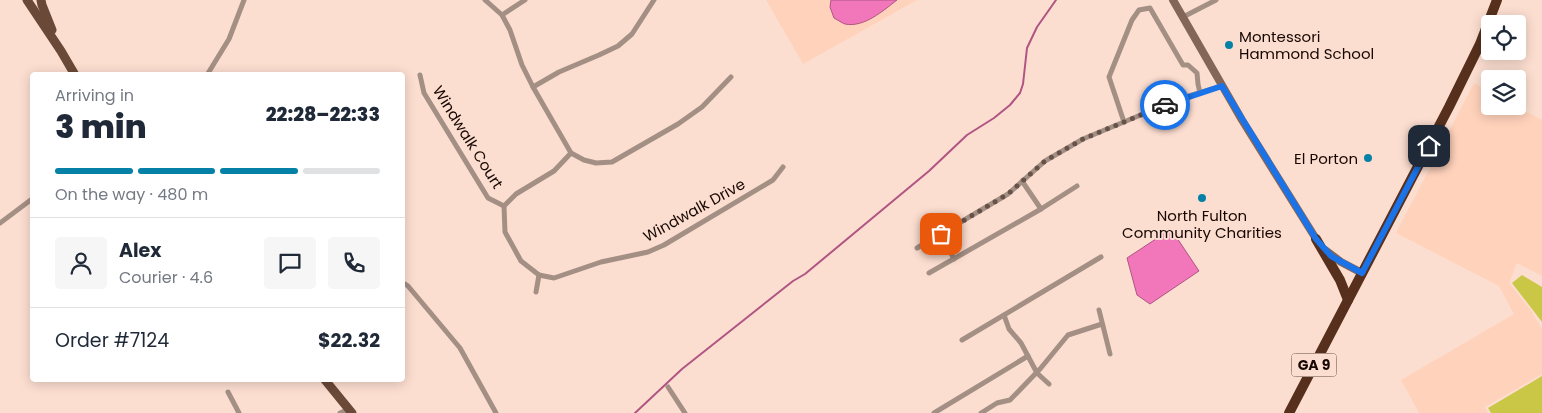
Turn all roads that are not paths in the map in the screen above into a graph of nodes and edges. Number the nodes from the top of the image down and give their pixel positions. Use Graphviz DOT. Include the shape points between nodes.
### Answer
graph roads {
  1 [pos="27,0"];
  2 [pos="41,0"];
  3 [pos="244,0"];
  4 [pos="485,0"];
  5 [pos="525,0"];
  6 [pos="654,0"];
  7 [pos="1173,0"];
  8 [pos="1216,0"];
  9 [pos="1497,0"];
  10 [pos="502,15"];
  11 [pos="1183,17"];
  12 [pos="61,51"];
  13 [pos="73,72"];
  14 [pos="209,72"];
  15 [pos="420,75"];
  16 [pos="731,77"];
  17 [pos="1222,86"];
  18 [pos="533,87"];
  19 [pos="1200,93"];
  20 [pos="1124,122"];
  21 [pos="570,153"];
  22 [pos="783,167"];
  23 [pos="1022,181"];
  24 [pos="1077,186"];
  25 [pos="30,200"];
  26 [pos="504,206"];
  27 [pos="1041,208"];
  28 [pos="0,223"];
  29 [pos="941,234"];
  30 [pos="1316,239"];
  31 [pos="917,248"];
  32 [pos="1101,257"];
  33 [pos="954,259"];
  34 [pos="1362,273"];
  35 [pos="929,274"];
  36 [pos="539,275"];
  37 [pos="405,284"];
  38 [pos="536,292"];
  39 [pos="1348,300"];
  40 [pos="1099,310"];
  41 [pos="1004,315"];
  42 [pos="1102,324"];
  43 [pos="962,340"];
  44 [pos="1110,354"];
  45 [pos="1028,356"];
  46 [pos="1037,373"];
  47 [pos="327,382"];
  48 [pos="1049,384"];
  49 [pos="668,386"];
  50 [pos="228,392"];
  51 [pos="350,411"];
  52 [pos="239,413"];
  53 [pos="340,413"];
  54 [pos="496,413"];
  55 [pos="685,413"];
  56 [pos="934,413"];
  57 [pos="981,413"];
  58 [pos="1289,413"];
  1 -- 12 [label="main road"];
  2 -- 12 [label="main road"];
  3 -- 14 [label="street" via="229,40"];
  4 -- 10 [label="street"];
  5 -- 10 [label="street"];
  6 -- 18 [label="street" via="632,34 618,46"];
  7 -- 11 [label="street"];
  8 -- 11 [label="street"];
  9 -- 34 [label="highway, GA 9" via="1464,77"];
  10 -- 18 [label="street"];
  11 -- 17 [label="street"];
  12 -- 13 [label="main road"];
  15 -- 26 [label="street, Windwalk Court" via="424,93 488,198"];
  16 -- 21 [label="street" via="702,107 612,162 596,163"];
  17 -- 19 [label="street"];
  17 -- 30 [label="street"];
  18 -- 21 [label="street"];
  19 -- 20 [label="street"];
  19 -- 20 [label="street" via="1197,73 1188,65 1183,66 1150,8 1138,10 1109,77"];
  20 -- 23 [label="street" via="1083,139 1045,161"];
  21 -- 26 [label="street" via="554,171 516,194"];
  22 -- 36 [label="street, Windwalk Drive" via="773,180 664,245 554,278"];
  23 -- 27 [label="street"];
  23 -- 29 [label="street" via="1008,194"];
  24 -- 27 [label="street"];
  25 -- 28 [label="street"];
  26 -- 36 [label="street" via="505,232 520,260"];
  27 -- 33 [label="street"];
  29 -- 31 [label="street"];
  29 -- 33 [label="street"];
  30 -- 34 [label="street" via="1331,256"];
  30 -- 39 [label="highway"];
  32 -- 41 [label="street"];
  33 -- 35 [label="street"];
  34 -- 39 [label="highway, GA 9"];
  36 -- 38 [label="street"];
  37 -- 54 [label="street" via="460,348"];
  39 -- 58 [label="highway, GA 9"];
  40 -- 42 [label="street"];
  41 -- 43 [label="street"];
  41 -- 45 [label="street"];
  42 -- 44 [label="street"];
  42 -- 46 [label="street" via="1068,335"];
  45 -- 46 [label="street"];
  45 -- 56 [label="street"];
  46 -- 48 [label="street"];
  46 -- 57 [label="street" via="1010,400"];
  47 -- 51 [label="main road"];
  49 -- 55 [label="street"];
  50 -- 52 [label="street"];
  51 -- 53 [label="street"];
}
